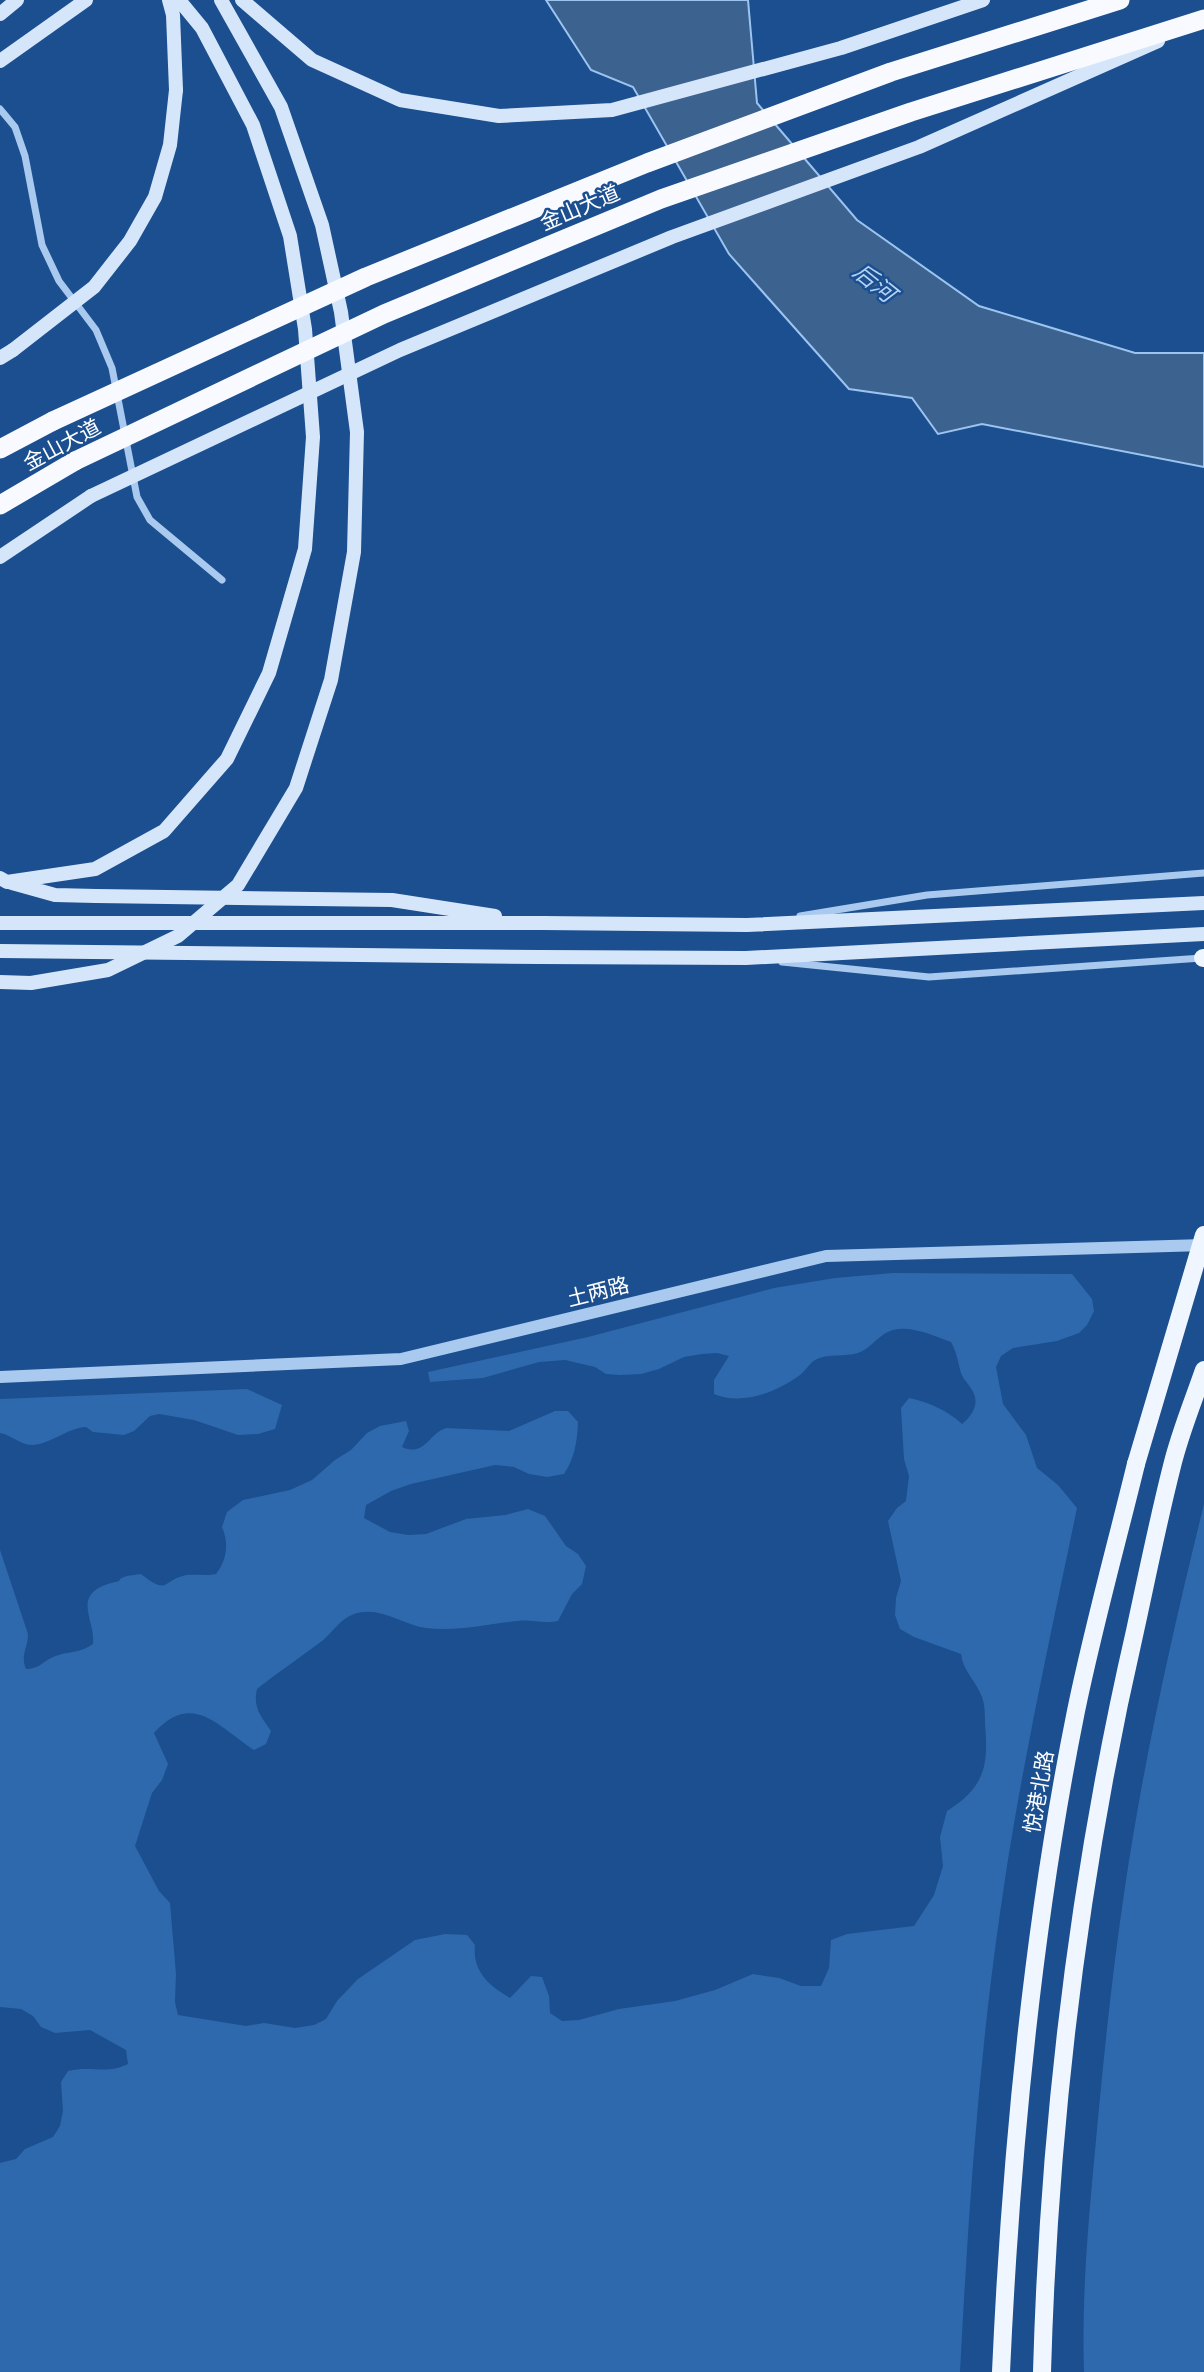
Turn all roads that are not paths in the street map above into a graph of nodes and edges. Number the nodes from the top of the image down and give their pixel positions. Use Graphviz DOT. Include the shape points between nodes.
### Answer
graph roads {
  1 [pos="18,0"];
  2 [pos="86,0"];
  3 [pos="169,0"];
  4 [pos="179,0"];
  5 [pos="220,0"];
  6 [pos="983,0"];
  7 [pos="1120,0"];
  8 [pos="242,1"];
  9 [pos="0,14"];
  10 [pos="1204,20"];
  11 [pos="0,61"];
  12 [pos="0,109"];
  13 [pos="6,354"];
  14 [pos="0,449"];
  15 [pos="0,505"];
  16 [pos="0,557"];
  17 [pos="222,580"];
  18 [pos="1204,873"];
  19 [pos="3,880"];
  20 [pos="1204,903"];
  21 [pos="0,923"];
  22 [pos="542,923"];
  23 [pos="747,925"];
  24 [pos="1204,934"];
  25 [pos="0,951"];
  26 [pos="746,958"];
  27 [pos="1204,958"];
  28 [pos="0,982"];
  29 [pos="1204,1235"];
  30 [pos="1204,1245"];
  31 [pos="1204,1370"];
  32 [pos="0,1377"];
  33 [pos="1001,2372"];
  34 [pos="1042,2372"];
  1 -- 9 [label="main road"];
  2 -- 11 [label="main road"];
  3 -- 13 [label="main road, bridge" via="176,90 170,145 155,197 130,241 94,287"];
  4 -- 19 [label="main road, bridge" via="202,28 253,125 290,236 305,329 313,437 304,549 269,673 228,759 164,831 95,869"];
  5 -- 28 [label="main road, bridge" via="281,107 322,225 341,312 356,432 354,552 331,680 296,788 238,885 178,936 108,970 31,983"];
  6 -- 8 [label="main road" via="841,48 612,110 499,116 400,100 312,60"];
  7 -- 14 [label="highway, 金山大道, bridge" via="891,72 648,163 366,277"];
  10 -- 15 [label="highway, 金山大道, bridge" via="911,112 662,199 384,314 75,461"];
  10 -- 16 [label="main road, bridge" via="919,147 672,237 400,350 91,496"];
  12 -- 17 [label="street" via="15,127 25,156 43,245 59,281 96,330 112,368 137,497 150,520"];
  18 -- 23 [label="street" via="927,895"];
  19 -- 22 [label="main road, bridge" via="55,894 392,900"];
  20 -- 23 [label="main road"];
  21 -- 22 [label="main road, bridge"];
  22 -- 23 [label="main road"];
  24 -- 26 [label="main road"];
  25 -- 26 [label="main road, bridge"];
  26 -- 27 [label="street" via="929,977"];
  29 -- 33 [label="main road, 悦港北路, bridge" via="1136,1464 1076,1710 1031,1993 1013,2161"];
  30 -- 32 [label="street, 土两路" via="827,1256 401,1359"];
  31 -- 34 [label="main road" via="1173,1463 1115,1716 1092,1847 1053,2160"];
}
